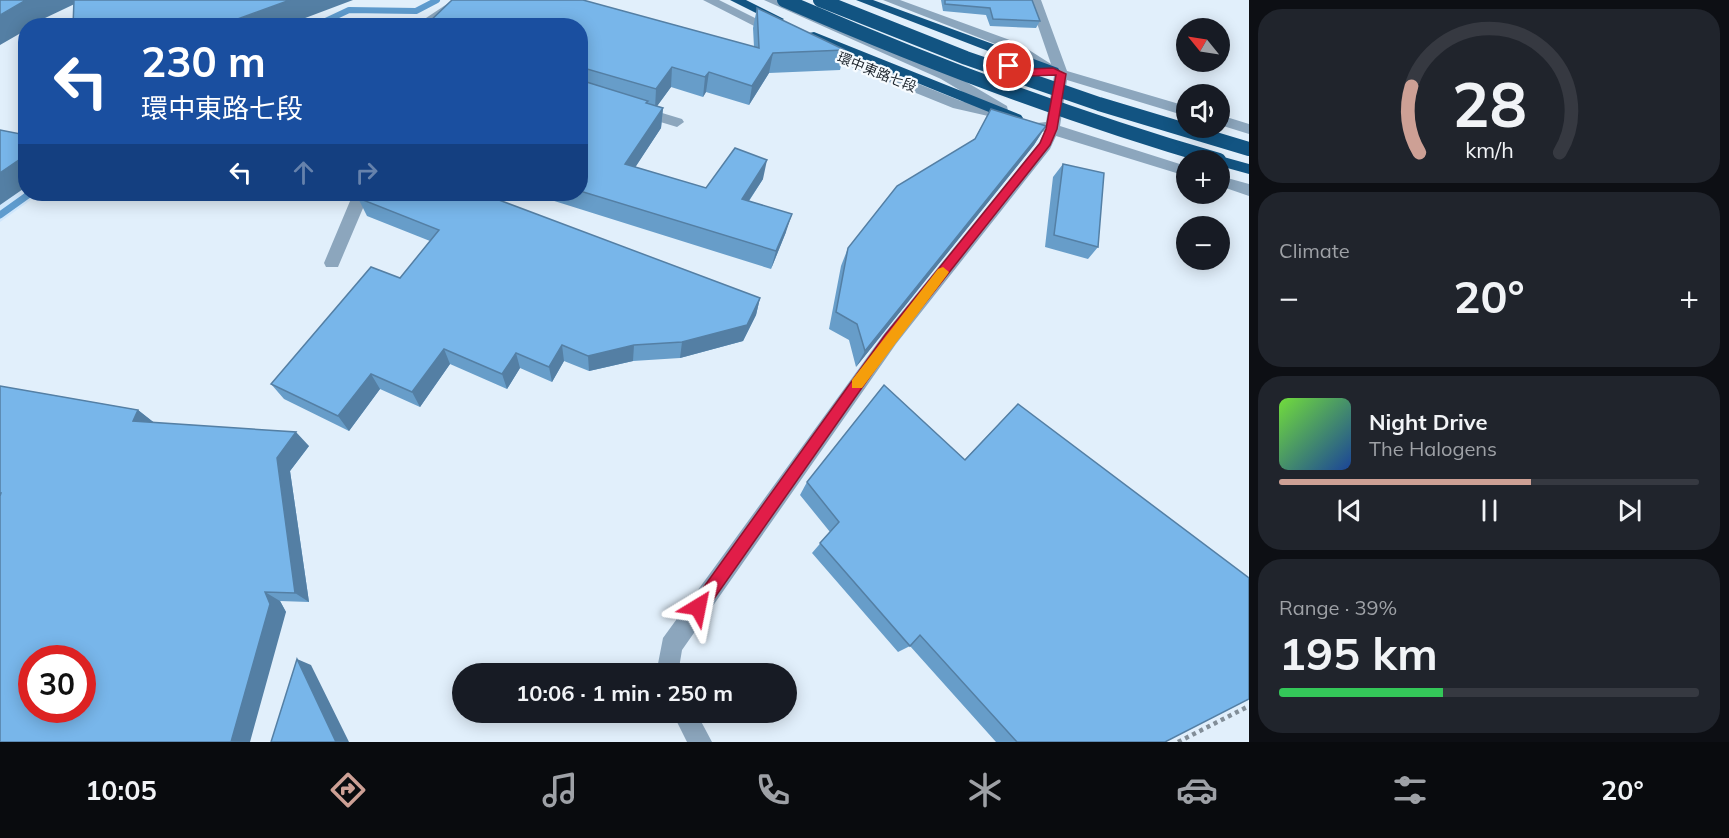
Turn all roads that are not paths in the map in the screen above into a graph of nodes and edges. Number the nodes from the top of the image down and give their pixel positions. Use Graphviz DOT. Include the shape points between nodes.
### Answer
graph roads {
  1 [pos="461,0"];
  2 [pos="709,0"];
  3 [pos="736,0"];
  4 [pos="770,0"];
  5 [pos="784,0"];
  6 [pos="820,0"];
  7 [pos="832,0"];
  8 [pos="862,0"];
  9 [pos="1035,0"];
  10 [pos="888,5"];
  11 [pos="433,18"];
  12 [pos="797,34"];
  13 [pos="1057,72"];
  14 [pos="623,106"];
  15 [pos="1176,108"];
  16 [pos="1016,118"];
  17 [pos="677,123"];
  18 [pos="1230,123"];
  19 [pos="1052,129"];
  20 [pos="1249,129"];
  21 [pos="1249,149"];
  22 [pos="1185,150"];
  23 [pos="1230,163"];
  24 [pos="1176,168"];
  25 [pos="1249,169"];
  26 [pos="1230,184"];
  27 [pos="1249,189"];
  28 [pos="358,201"];
  29 [pos="332,263"];
  30 [pos="669,663"];
  31 [pos="689,723"];
  32 [pos="700,742"];
  1 -- 11 [label="street"];
  2 -- 12 [label="street, 環中東路七段"];
  3 -- 12 [label="highway"];
  4 -- 16 [label="street, 環中東路七段" via="946,76"];
  5 -- 22 [label="highway, bridge" via="953,71 1095,123"];
  6 -- 21 [label="highway, bridge" via="966,58"];
  7 -- 13 [label="street" via="1018,70"];
  8 -- 10 [label="highway"];
  9 -- 13 [label="street"];
  10 -- 13 [label="highway"];
  12 -- 16 [label="highway"];
  12 -- 16 [label="street, 環中東路七段" via="958,105"];
  13 -- 15 [label="street"];
  13 -- 19 [label="street"];
  14 -- 17 [label="street"];
  16 -- 19 [label="street, 環中東路七段"];
  18 -- 20 [label="street"];
  19 -- 24 [label="street, 環中東路七段"];
  19 -- 30 [label="street" via="1045,145 890,339 671,646"];
  23 -- 25 [label="highway"];
  26 -- 27 [label="street"];
  28 -- 29 [label="street"];
  31 -- 32 [label="street"];
}
